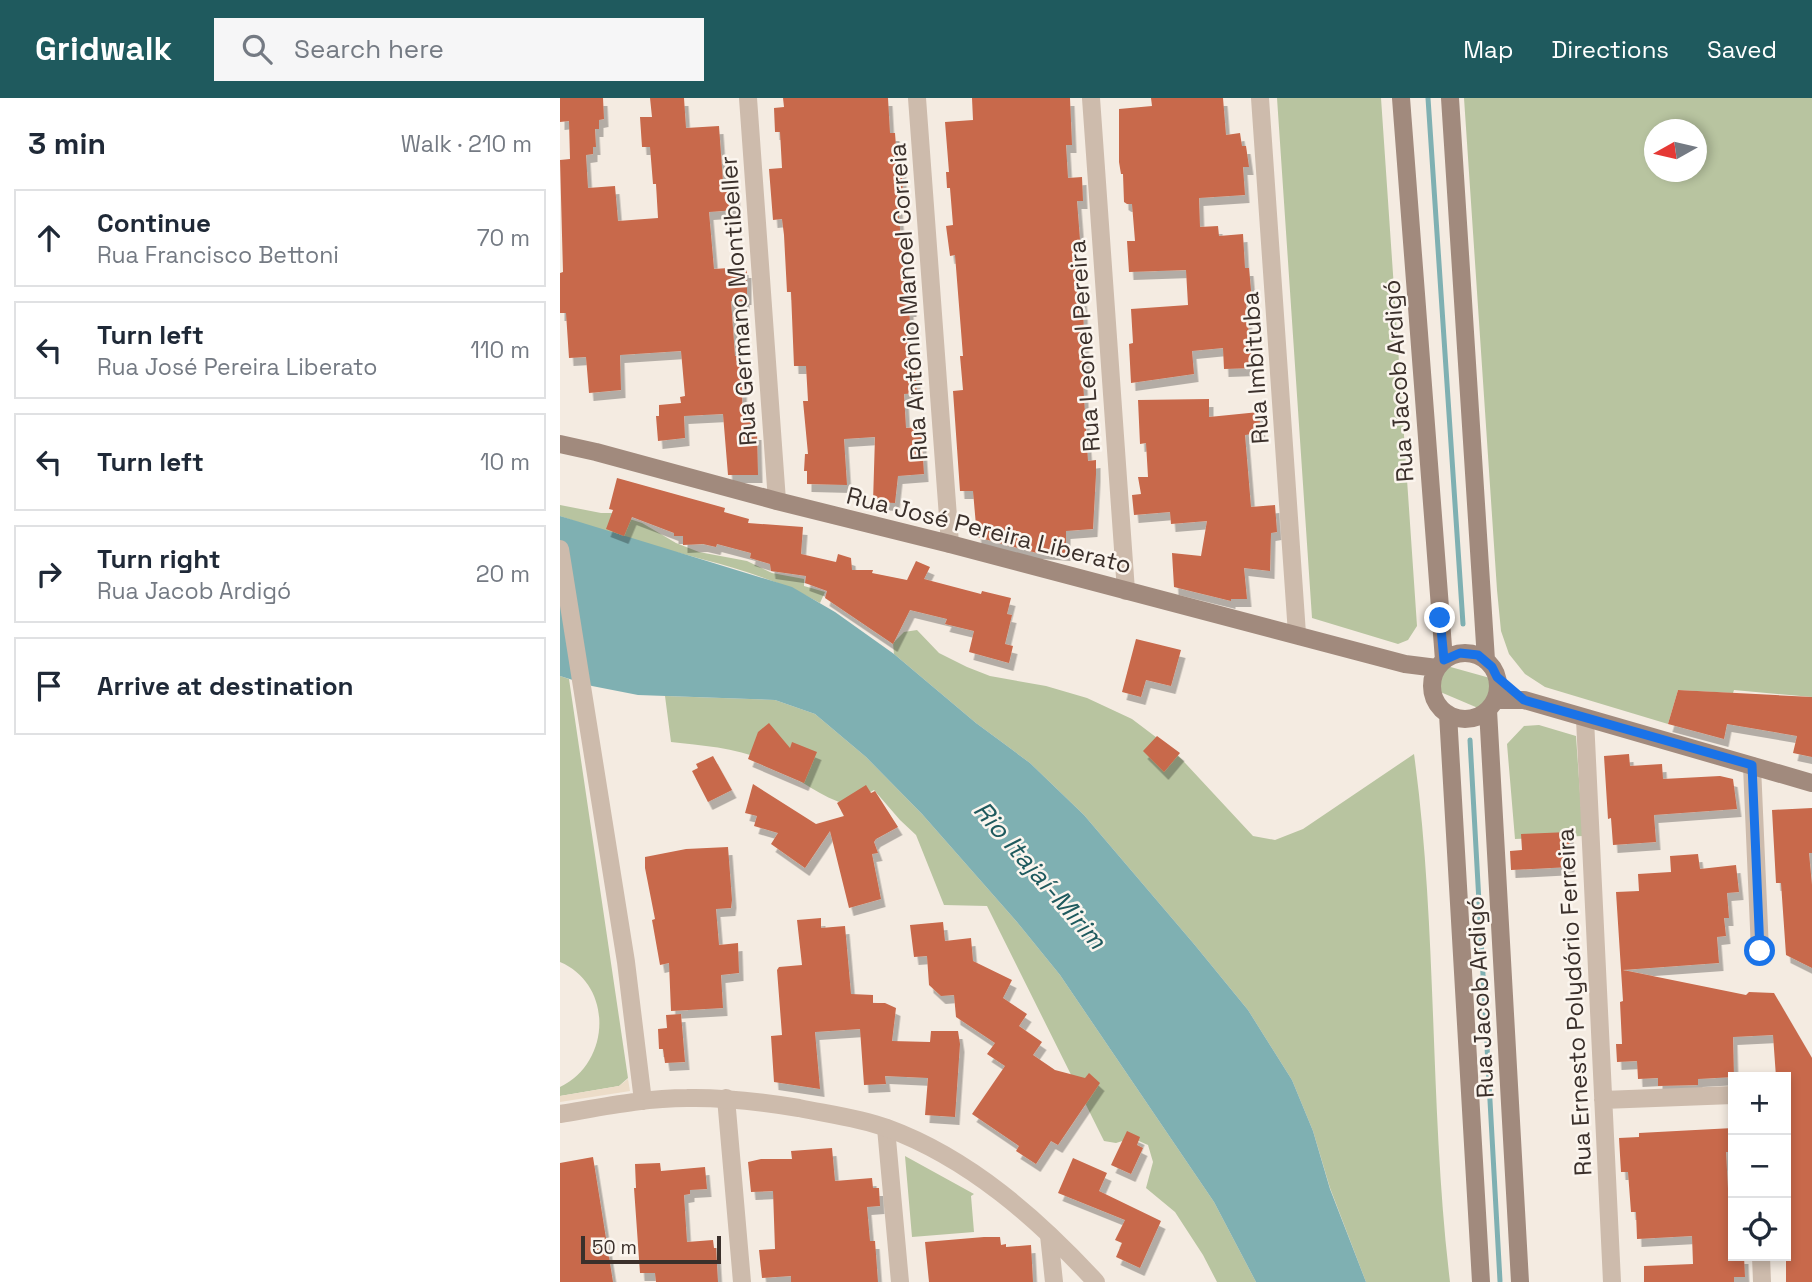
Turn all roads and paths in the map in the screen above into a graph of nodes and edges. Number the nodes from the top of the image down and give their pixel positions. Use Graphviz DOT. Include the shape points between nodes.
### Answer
graph roads {
  1 [pos="748,98"];
  2 [pos="917,98"];
  3 [pos="1091,98"];
  4 [pos="1260,98"];
  5 [pos="1401,98"];
  6 [pos="1450,98"];
  7 [pos="560,444"];
  8 [pos="777,501"];
  9 [pos="950,544"];
  10 [pos="560,550"];
  11 [pos="1126,591"];
  12 [pos="1297,634"];
  13 [pos="1486,660"];
  14 [pos="1405,664"];
  15 [pos="1441,664"];
  16 [pos="1497,677"];
  17 [pos="1432,690"];
  18 [pos="1524,700"];
  19 [pos="1491,705"];
  20 [pos="1448,714"];
  21 [pos="1586,719"];
  22 [pos="1752,765"];
  23 [pos="1812,783"];
  24 [pos="1760,951"];
  25 [pos="1728,1095"];
  26 [pos="726,1098"];
  27 [pos="1603,1100"];
  28 [pos="643,1101"];
  29 [pos="560,1114"];
  30 [pos="886,1128"];
  31 [pos="1049,1235"];
  32 [pos="1761,1261"];
  33 [pos="742,1282"];
  34 [pos="900,1282"];
  35 [pos="1054,1282"];
  36 [pos="1096,1282"];
  37 [pos="1481,1282"];
  38 [pos="1520,1282"];
  39 [pos="1612,1282"];
  40 [pos="1762,1282"];
  1 -- 8 [label="street, Rua Germano Montibeller"];
  2 -- 9 [label="street, Rua Antônio Manoel Correia"];
  3 -- 11 [label="street, Rua Leonel Pereira"];
  4 -- 12 [label="street, Rua Imbituba"];
  5 -- 15 [label="main road, Rua Jacob Ardigó"];
  6 -- 13 [label="main road"];
  7 -- 8 [label="main road, Rua José Pereira Liberato"];
  8 -- 9 [label="main road, Rua José Pereira Liberato"];
  9 -- 11 [label="main road, Rua José Pereira Liberato"];
  10 -- 28 [label="street" via="626,962"];
  11 -- 12 [label="main road, Rua José Pereira Liberato"];
  12 -- 14 [label="main road, Rua José Pereira Liberato"];
  13 -- 15 [label="main road" via="1460,653"];
  13 -- 16 [label="main road"];
  14 -- 15 [label="main road, Rua José Pereira Liberato"];
  14 -- 17 [label="main road, Rua José Pereira Liberato"];
  15 -- 17 [label="main road"];
  16 -- 18 [label="main road"];
  16 -- 19 [label="main road"];
  17 -- 20 [label="main road"];
  18 -- 19 [label="main road"];
  18 -- 21 [label="main road"];
  19 -- 20 [label="main road" via="1473,718"];
  19 -- 38 [label="main road, Rua Jacob Ardigó"];
  20 -- 37 [label="main road, Rua Jacob Ardigó"];
  21 -- 22 [label="main road"];
  21 -- 27 [label="street, Rua Ernesto Polydório Ferreira"];
  22 -- 23 [label="main road"];
  22 -- 24 [label="street"];
  25 -- 27 [label="street"];
  26 -- 28 [label="street"];
  26 -- 30 [label="street"];
  26 -- 33 [label="street"];
  27 -- 39 [label="street, Rua Ernesto Polydório Ferreira"];
  28 -- 29 [label="street"];
  30 -- 31 [label="street" via="946,1156"];
  30 -- 34 [label="street"];
  31 -- 35 [label="street"];
  31 -- 36 [label="street"];
  32 -- 40 [label="street"];
}
